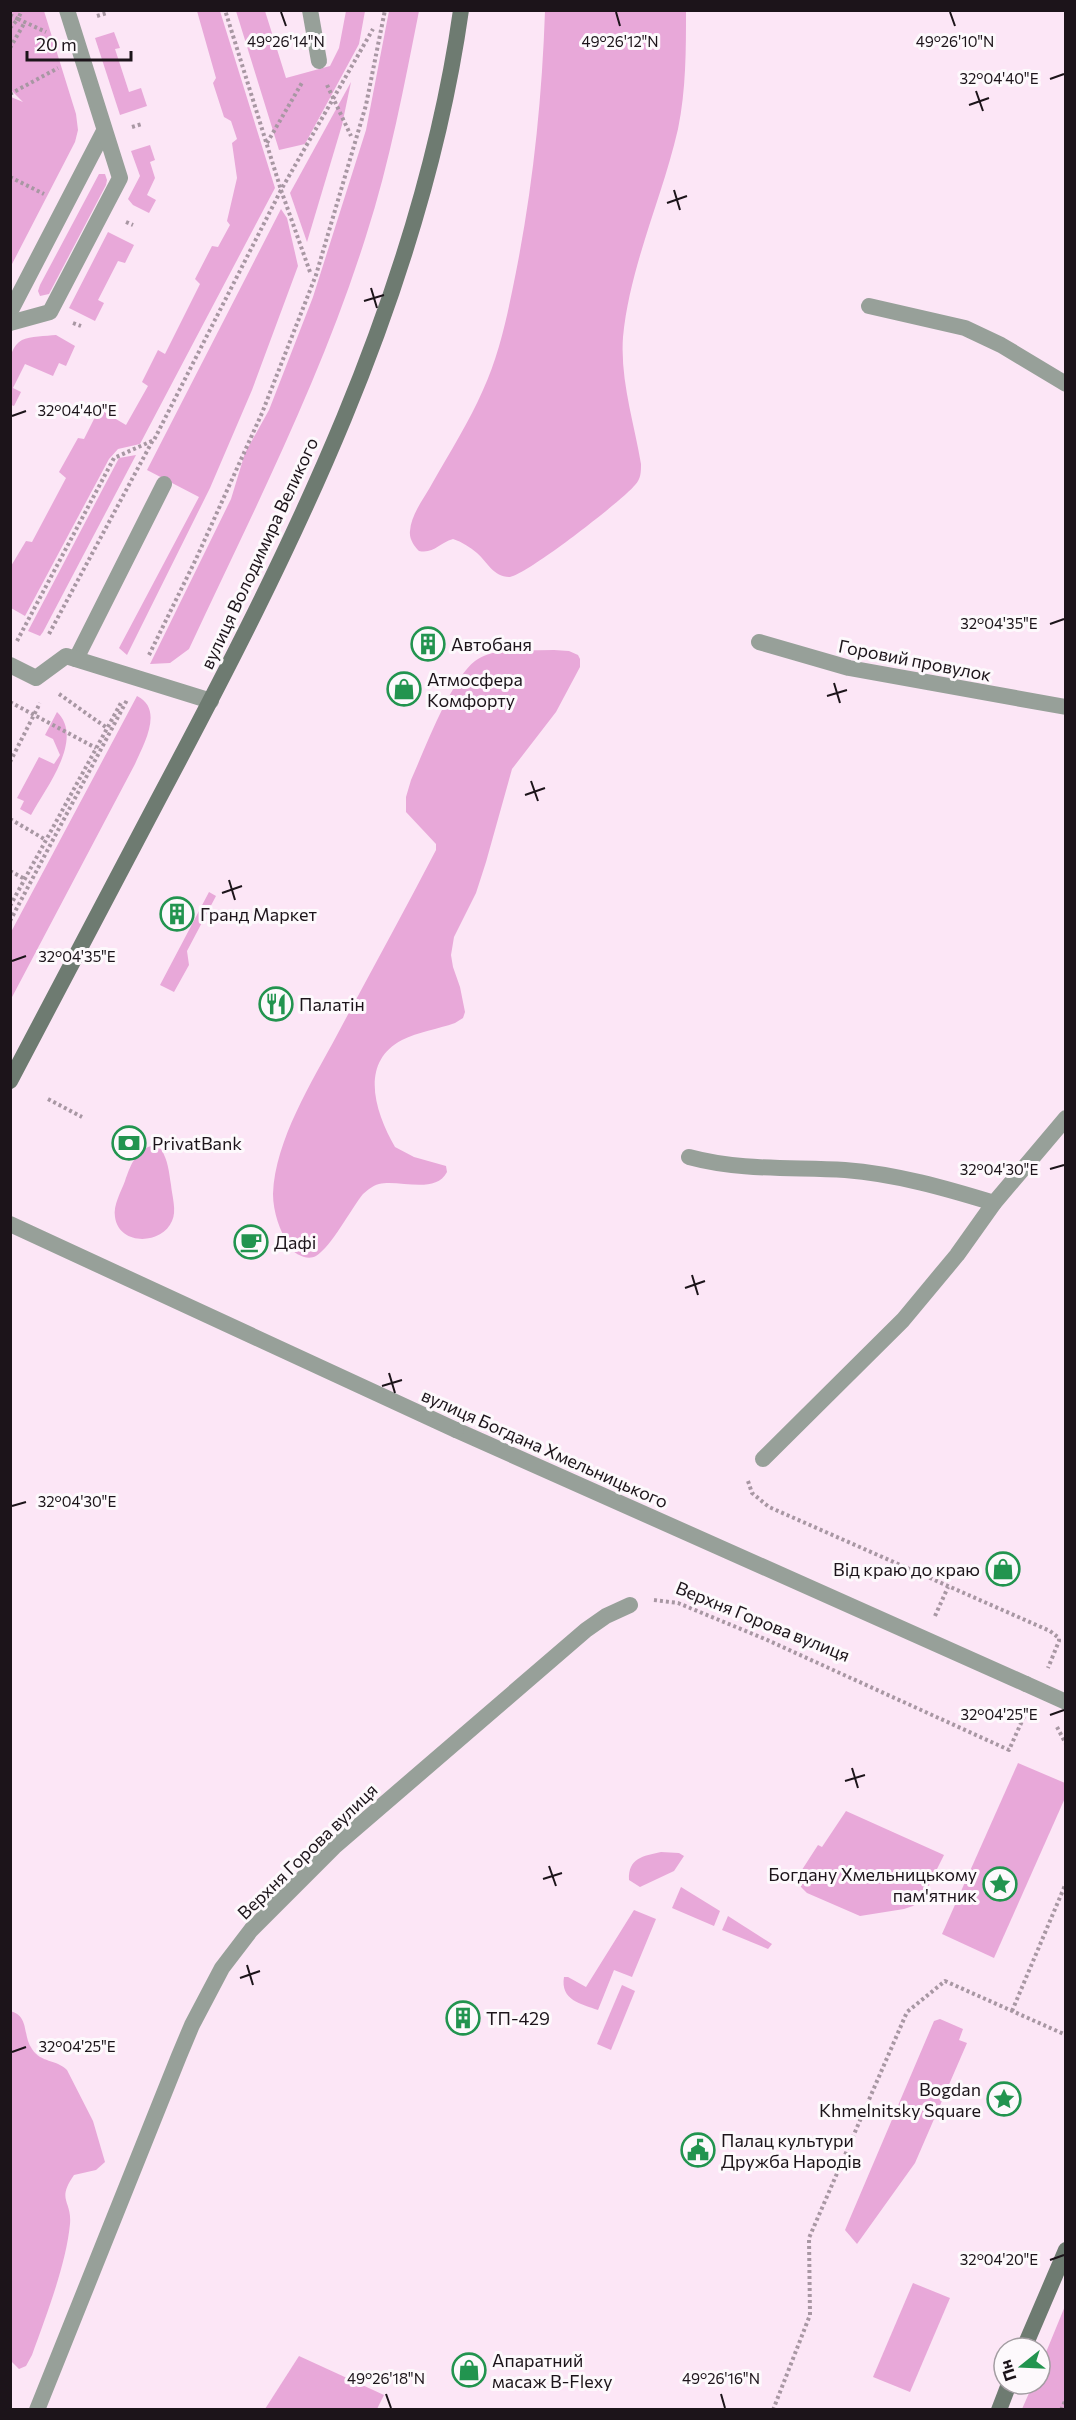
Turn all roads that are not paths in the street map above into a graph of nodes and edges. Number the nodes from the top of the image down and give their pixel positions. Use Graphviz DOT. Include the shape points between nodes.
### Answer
graph roads {
  1 [pos="68,10"];
  2 [pos="310,10"];
  3 [pos="461,10"];
  4 [pos="318,61"];
  5 [pos="104,131"];
  6 [pos="870,306"];
  7 [pos="10,312"];
  8 [pos="10,323"];
  9 [pos="1065,384"];
  10 [pos="164,484"];
  11 [pos="759,642"];
  12 [pos="12,657"];
  13 [pos="76,659"];
  14 [pos="211,700"];
  15 [pos="1065,707"];
  16 [pos="10,1081"];
  17 [pos="1065,1118"];
  18 [pos="688,1157"];
  19 [pos="994,1203"];
  20 [pos="10,1224"];
  21 [pos="763,1459"];
  22 [pos="630,1605"];
  23 [pos="1065,1702"];
  24 [pos="1065,2250"];
  25 [pos="1029,2336"];
  26 [pos="37,2409"];
  1 -- 5 [label="street"];
  2 -- 4 [label="street"];
  3 -- 14 [label="main road, вулиця Володимира Великого" via="437,142 381,321 323,470"];
  5 -- 7 [label="street"];
  5 -- 8 [label="street" via="120,178 50,312"];
  6 -- 9 [label="street" via="965,328"];
  10 -- 13 [label="street"];
  11 -- 15 [label="street, Горовий провулок" via="849,668"];
  12 -- 13 [label="street" via="32,676 66,656"];
  13 -- 14 [label="street"];
  14 -- 16 [label="main road, вулиця Володимира Великого"];
  17 -- 19 [label="street"];
  18 -- 19 [label="street" via="733,1167 870,1173 927,1183"];
  19 -- 21 [label="street" via="903,1320"];
  20 -- 23 [label="street, вулиця Богдана Хмельницького" via="456,1430"];
  22 -- 26 [label="street, Верхня Горова вулиця" via="606,1616 572,1642 361,1822 269,1911 236,1949 192,2025"];
  24 -- 25 [label="main road"];
}
